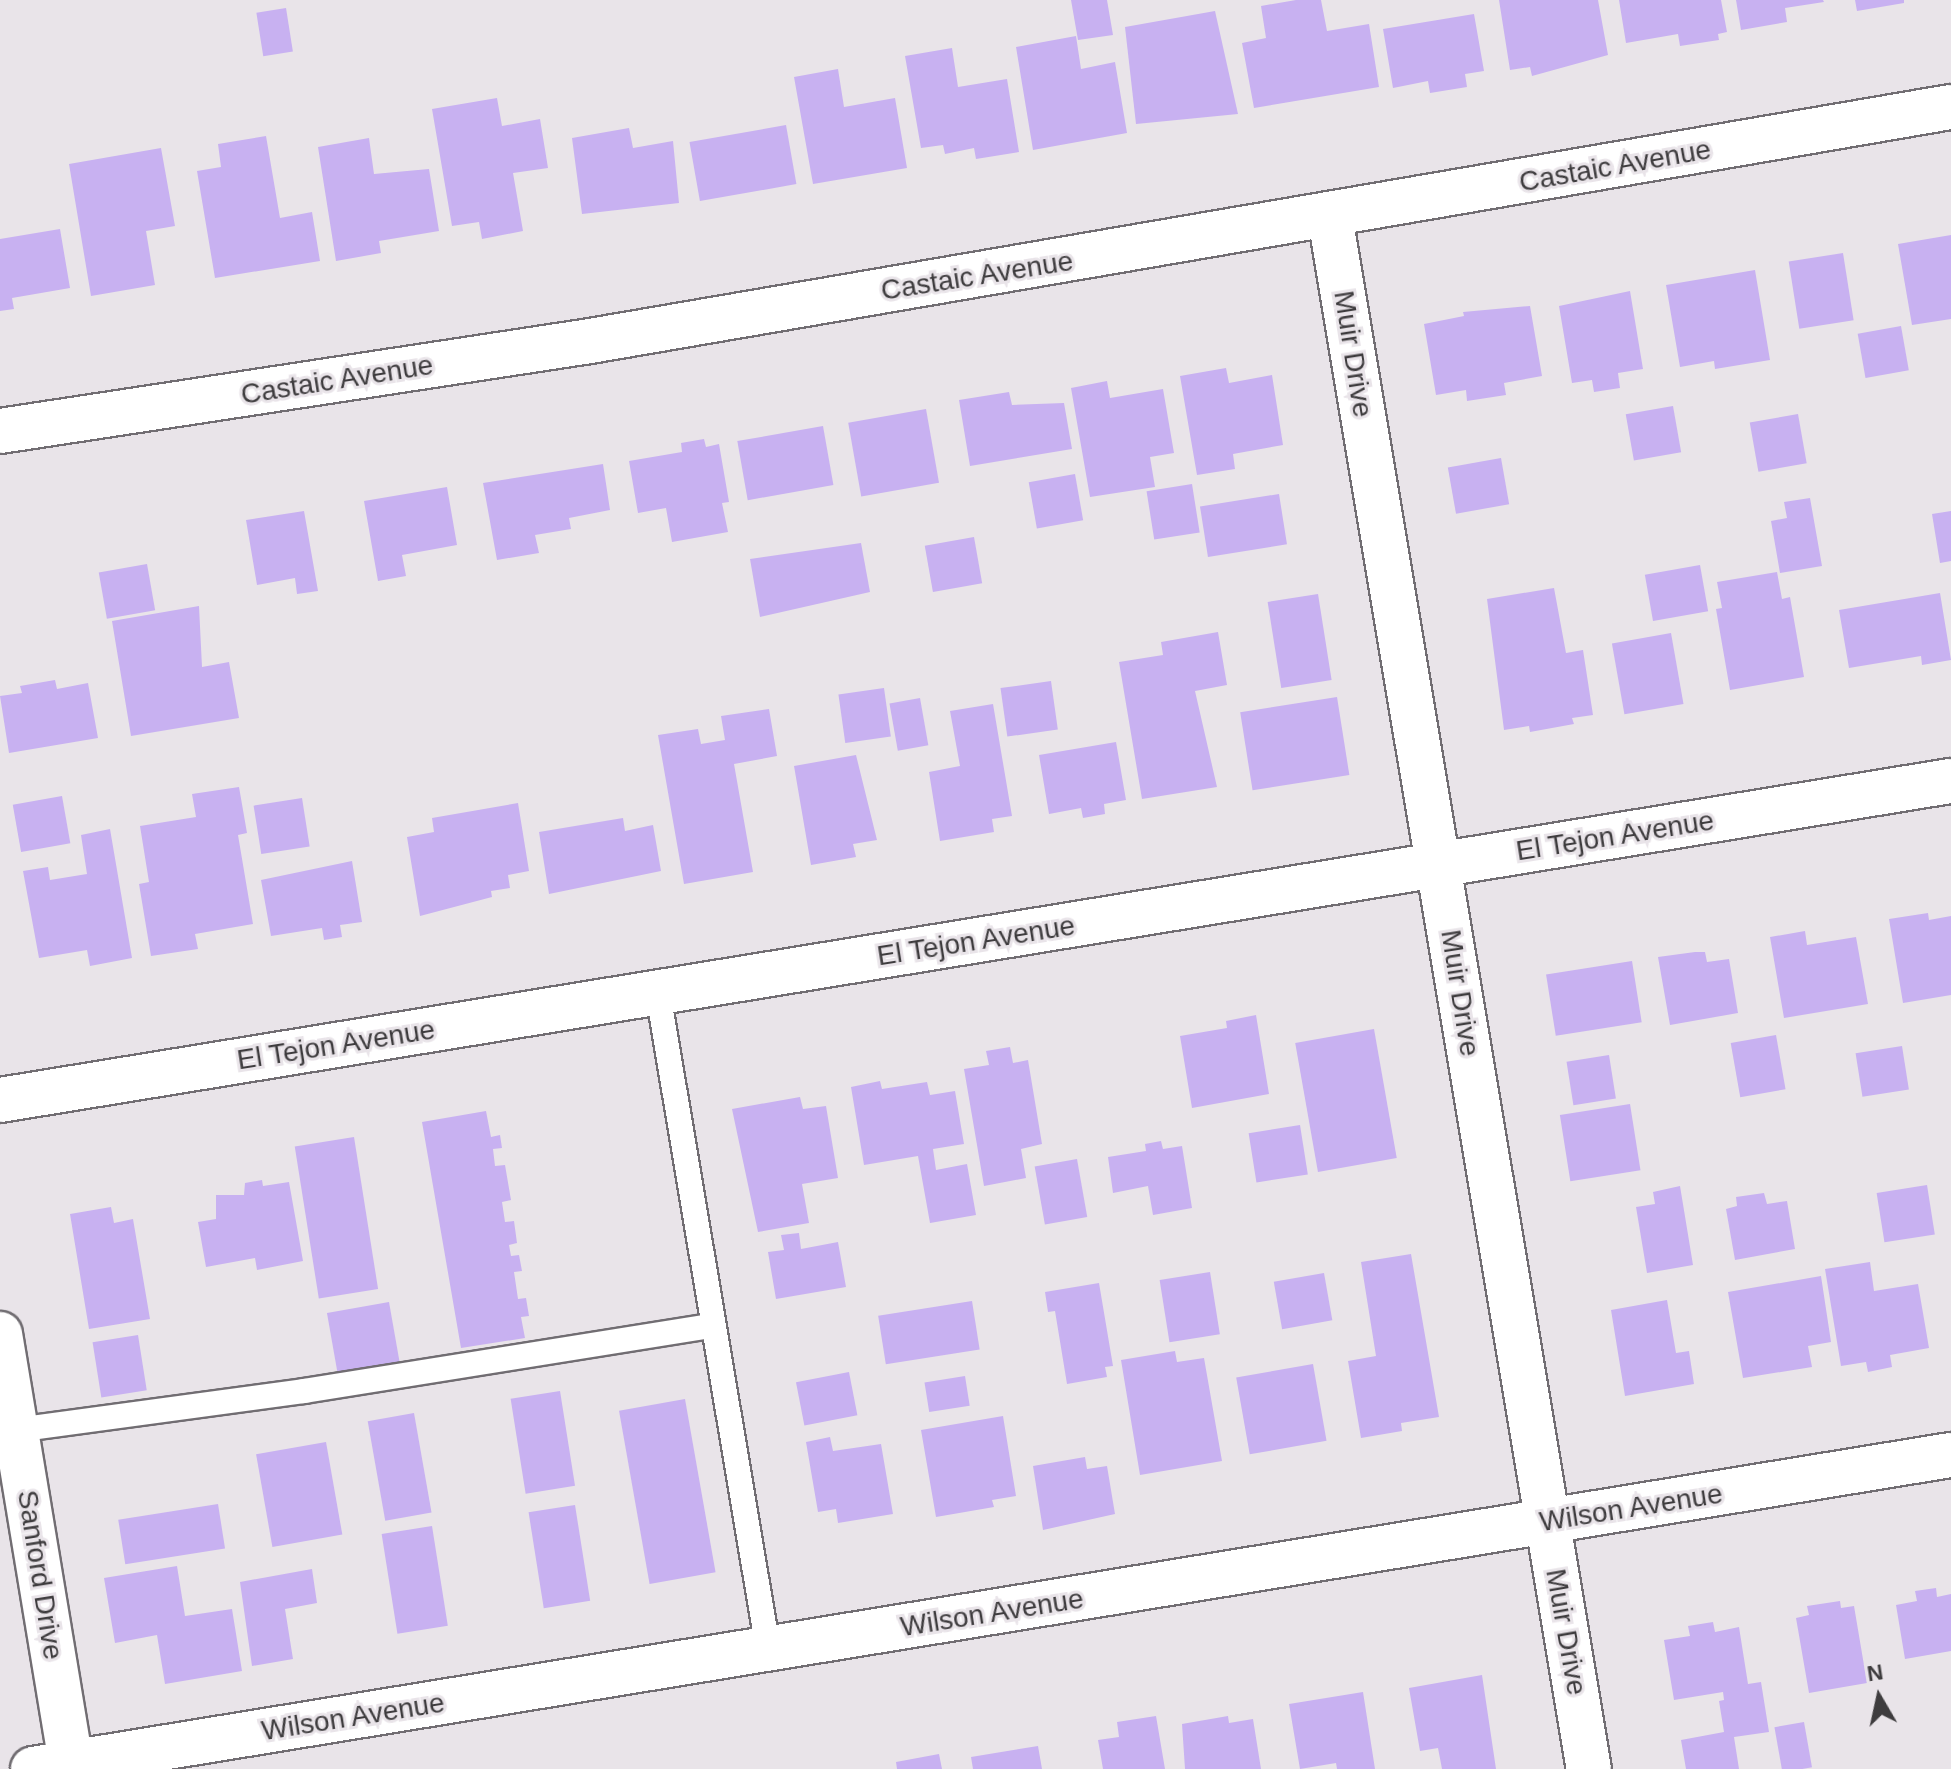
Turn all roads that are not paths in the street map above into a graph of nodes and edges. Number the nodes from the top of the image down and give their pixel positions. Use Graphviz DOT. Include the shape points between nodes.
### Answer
graph roads {
  1 [pos="1951,107"];
  2 [pos="1330,217"];
  3 [pos="0,431"];
  4 [pos="1951,781"];
  5 [pos="1438,865"];
  6 [pos="658,993"];
  7 [pos="0,1100"];
  8 [pos="712,1326"];
  9 [pos="0,1334"];
  10 [pos="16,1430"];
  11 [pos="1951,1455"];
  12 [pos="1548,1522"];
  13 [pos="768,1649"];
  14 [pos="59,1767"];
  15 [pos="1589,1769"];
  1 -- 2 [label="street, Castaic Avenue"];
  2 -- 3 [label="street, Castaic Avenue" via="590,341"];
  2 -- 5 [label="street, Muir Drive"];
  4 -- 5 [label="street, El Tejon Avenue"];
  5 -- 6 [label="street, El Tejon Avenue"];
  5 -- 12 [label="street, Muir Drive"];
  6 -- 7 [label="street, El Tejon Avenue"];
  6 -- 8 [label="lane"];
  8 -- 10 [label="lane"];
  8 -- 13 [label="lane"];
  9 -- 10 [label="street, Sanford Drive"];
  10 -- 14 [label="street, Sanford Drive"];
  11 -- 12 [label="street, Wilson Avenue"];
  12 -- 13 [label="street, Wilson Avenue"];
  12 -- 15 [label="street, Muir Drive"];
  13 -- 14 [label="street, Wilson Avenue"];
}
